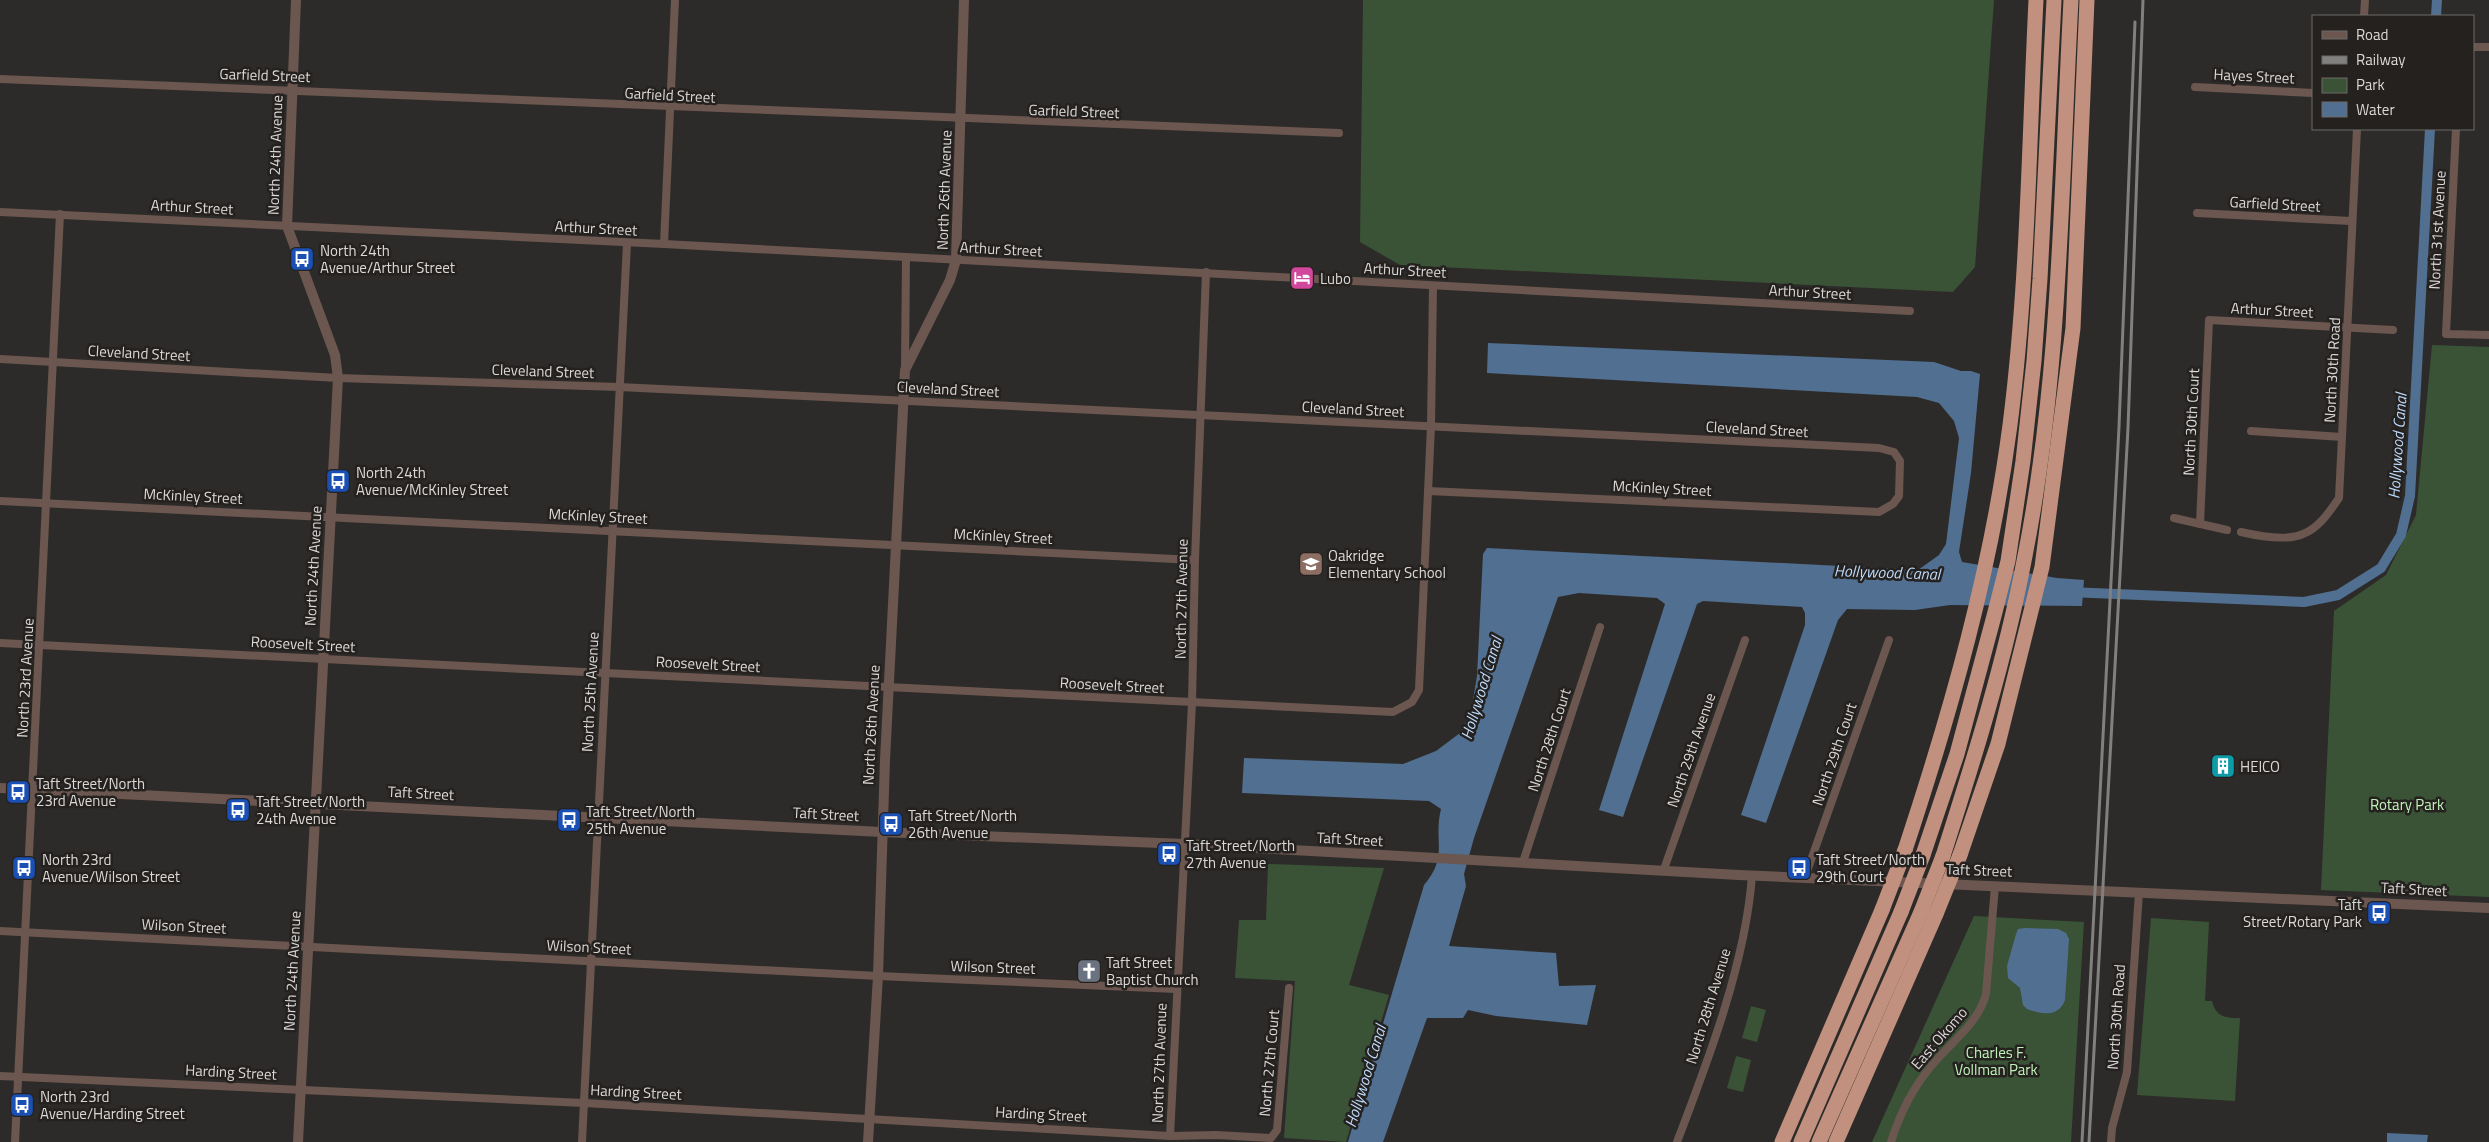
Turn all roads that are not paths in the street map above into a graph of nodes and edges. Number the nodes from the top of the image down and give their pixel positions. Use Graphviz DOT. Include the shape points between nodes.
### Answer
graph roads {
  1 [pos="296,0"];
  2 [pos="675,0"];
  3 [pos="964,0"];
  4 [pos="2036,0"];
  5 [pos="2054,0"];
  6 [pos="2071,0"];
  7 [pos="2087,0"];
  8 [pos="2365,0"];
  9 [pos="2364,15"];
  10 [pos="2474,47"];
  11 [pos="2489,47"];
  12 [pos="0,79"];
  13 [pos="2195,87"];
  14 [pos="292,90"];
  15 [pos="2312,93"];
  16 [pos="669,108"];
  17 [pos="961,121"];
  18 [pos="2357,130"];
  19 [pos="2456,130"];
  20 [pos="1339,134"];
  21 [pos="0,212"];
  22 [pos="2197,213"];
  23 [pos="60,214"];
  24 [pos="2351,221"];
  25 [pos="287,226"];
  26 [pos="627,243"];
  27 [pos="664,244"];
  28 [pos="906,257"];
  29 [pos="956,260"];
  30 [pos="1206,272"];
  31 [pos="1433,286"];
  32 [pos="1910,311"];
  33 [pos="2209,320"];
  34 [pos="2349,328"];
  35 [pos="2393,330"];
  36 [pos="2489,336"];
  37 [pos="0,359"];
  38 [pos="53,362"];
  39 [pos="905,370"];
  40 [pos="338,378"];
  41 [pos="619,387"];
  42 [pos="905,401"];
  43 [pos="1200,415"];
  44 [pos="1432,426"];
  45 [pos="2251,431"];
  46 [pos="2342,437"];
  47 [pos="1428,491"];
  48 [pos="0,501"];
  49 [pos="46,503"];
  50 [pos="1893,504"];
  51 [pos="330,517"];
  52 [pos="2174,518"];
  53 [pos="2200,524"];
  54 [pos="613,530"];
  55 [pos="2226,530"];
  56 [pos="2242,532"];
  57 [pos="895,544"];
  58 [pos="1195,560"];
  59 [pos="1600,627"];
  60 [pos="1745,640"];
  61 [pos="1889,640"];
  62 [pos="0,644"];
  63 [pos="41,645"];
  64 [pos="323,658"];
  65 [pos="604,673"];
  66 [pos="888,686"];
  67 [pos="1192,702"];
  68 [pos="0,788"];
  69 [pos="32,790"];
  70 [pos="315,803"];
  71 [pos="598,817"];
  72 [pos="882,832"];
  73 [pos="1185,844"];
  74 [pos="1523,862"];
  75 [pos="1664,869"];
  76 [pos="1752,876"];
  77 [pos="1806,876"];
  78 [pos="1995,886"];
  79 [pos="2138,892"];
  80 [pos="2489,908"];
  81 [pos="1928,913"];
  82 [pos="0,931"];
  83 [pos="24,932"];
  84 [pos="308,947"];
  85 [pos="590,960"];
  86 [pos="878,976"];
  87 [pos="1288,988"];
  88 [pos="1176,989"];
  89 [pos="0,1076"];
  90 [pos="19,1077"];
  91 [pos="301,1089"];
  92 [pos="584,1103"];
  93 [pos="869,1118"];
  94 [pos="1170,1136"];
  95 [pos="1215,1138"];
  96 [pos="1270,1138"];
  97 [pos="15,1142"];
  98 [pos="298,1142"];
  99 [pos="582,1142"];
  100 [pos="868,1142"];
  101 [pos="1677,1142"];
  102 [pos="1782,1142"];
  103 [pos="1801,1142"];
  104 [pos="1819,1142"];
  105 [pos="1836,1142"];
  106 [pos="1891,1142"];
  107 [pos="2111,1142"];
  1 -- 14 [label="street, North 24th Avenue"];
  2 -- 16 [label="street"];
  3 -- 17 [label="street, North 26th Avenue"];
  4 -- 102 [label="highway, bridge" via="2021,322 2010,426 1988,558 1944,732 1905,850"];
  5 -- 103 [label="highway, bridge" via="2034,361 2008,561 1957,754 1923,855"];
  6 -- 81 [label="highway, bridge" via="2056,291 2036,490 2024,562 1984,726"];
  7 -- 81 [label="highway, bridge" via="2073,328 2042,567 1998,744 1960,855"];
  8 -- 9 [label="street"];
  10 -- 11 [label="street"];
  12 -- 14 [label="street, Garfield Street"];
  13 -- 15 [label="street, Hayes Street"];
  14 -- 16 [label="street, Garfield Street"];
  14 -- 25 [label="street, North 24th Avenue"];
  16 -- 17 [label="street, Garfield Street"];
  16 -- 27 [label="street"];
  17 -- 20 [label="street, Garfield Street"];
  17 -- 29 [label="street, North 26th Avenue"];
  18 -- 24 [label="street, North 30th Road"];
  19 -- 36 [label="street, North 31st Avenue" via="2446,334"];
  21 -- 23 [label="street, Arthur Street"];
  22 -- 24 [label="street, Garfield Street"];
  23 -- 25 [label="street, Arthur Street"];
  23 -- 38 [label="street, North 23rd Avenue"];
  24 -- 34 [label="street, North 30th Road"];
  25 -- 26 [label="street, Arthur Street"];
  25 -- 40 [label="street, North 24th Avenue" via="335,355"];
  26 -- 27 [label="street, Arthur Street"];
  26 -- 41 [label="street, North 25th Avenue"];
  27 -- 28 [label="street, Arthur Street"];
  28 -- 29 [label="street, Arthur Street"];
  28 -- 39 [label="street, North 26th Avenue"];
  29 -- 30 [label="street, Arthur Street"];
  29 -- 39 [label="street, North 26th Avenue" via="950,280"];
  30 -- 31 [label="street, Arthur Street"];
  30 -- 43 [label="street, North 27th Avenue"];
  31 -- 32 [label="street, Arthur Street"];
  31 -- 44 [label="street"];
  33 -- 34 [label="street, Arthur Street"];
  33 -- 53 [label="street, North 30th Court"];
  34 -- 35 [label="street, Arthur Street"];
  34 -- 46 [label="street, North 30th Road"];
  37 -- 38 [label="street, Cleveland Street"];
  38 -- 40 [label="street, Cleveland Street"];
  38 -- 49 [label="street, North 23rd Avenue"];
  39 -- 42 [label="street, North 26th Avenue"];
  40 -- 41 [label="street, Cleveland Street"];
  40 -- 51 [label="street, North 24th Avenue"];
  41 -- 42 [label="street, Cleveland Street"];
  41 -- 54 [label="street, North 25th Avenue"];
  42 -- 43 [label="street, Cleveland Street"];
  42 -- 57 [label="street, North 26th Avenue"];
  43 -- 44 [label="street, Cleveland Street"];
  43 -- 58 [label="street, North 27th Avenue"];
  44 -- 47 [label="street"];
  44 -- 50 [label="street, Cleveland Street" via="1879,448 1894,452 1900,461 1899,496"];
  45 -- 46 [label="street"];
  46 -- 56 [label="street, North 30th Road" via="2339,498 2324,519 2303,534 2267,537"];
  47 -- 50 [label="street, McKinley Street" via="1879,512"];
  47 -- 67 [label="street, Roosevelt Street" via="1419,690 1412,702 1393,712"];
  48 -- 49 [label="street, McKinley Street"];
  49 -- 51 [label="street, McKinley Street"];
  49 -- 63 [label="street, North 23rd Avenue"];
  51 -- 54 [label="street, McKinley Street"];
  51 -- 64 [label="street, North 24th Avenue"];
  52 -- 53 [label="street"];
  53 -- 55 [label="street"];
  54 -- 57 [label="street, McKinley Street"];
  54 -- 65 [label="street, North 25th Avenue"];
  57 -- 58 [label="street, McKinley Street"];
  57 -- 66 [label="street, North 26th Avenue"];
  58 -- 67 [label="street, North 27th Avenue"];
  59 -- 74 [label="street, North 28th Court"];
  60 -- 75 [label="street, North 29th Avenue"];
  61 -- 77 [label="street, North 29th Court"];
  62 -- 63 [label="street, Roosevelt Street"];
  63 -- 64 [label="street, Roosevelt Street"];
  63 -- 69 [label="street, North 23rd Avenue"];
  64 -- 65 [label="street, Roosevelt Street"];
  64 -- 70 [label="street, North 24th Avenue"];
  65 -- 66 [label="street, Roosevelt Street"];
  65 -- 71 [label="street, North 25th Avenue"];
  66 -- 67 [label="street, Roosevelt Street"];
  66 -- 72 [label="street, North 26th Avenue"];
  67 -- 73 [label="street, North 27th Avenue"];
  68 -- 69 [label="street, Taft Street"];
  69 -- 70 [label="street, Taft Street"];
  69 -- 83 [label="street, North 23rd Avenue"];
  70 -- 71 [label="street, Taft Street"];
  70 -- 84 [label="street, North 24th Avenue"];
  71 -- 72 [label="street, Taft Street"];
  71 -- 85 [label="street, North 25th Avenue"];
  72 -- 73 [label="street, Taft Street"];
  72 -- 86 [label="street, North 26th Avenue"];
  73 -- 74 [label="street, Taft Street"];
  73 -- 88 [label="street, North 27th Avenue"];
  74 -- 75 [label="street, Taft Street"];
  75 -- 76 [label="street, Taft Street"];
  76 -- 77 [label="street, Taft Street"];
  76 -- 101 [label="street, North 28th Avenue" via="1747,920 1735,970"];
  77 -- 78 [label="street, Taft Street"];
  78 -- 79 [label="street, Taft Street"];
  78 -- 106 [label="street, East Okomo" via="1983,1005 1971,1025 1946,1049 1918,1084"];
  79 -- 80 [label="street, Taft Street"];
  79 -- 107 [label="street, North 30th Road" via="2126,1072"];
  81 -- 104 [label="highway"];
  81 -- 105 [label="highway"];
  82 -- 83 [label="street, Wilson Street"];
  83 -- 84 [label="street, Wilson Street"];
  83 -- 90 [label="street, North 23rd Avenue"];
  84 -- 85 [label="street, Wilson Street"];
  84 -- 91 [label="street, North 24th Avenue"];
  85 -- 86 [label="street, Wilson Street"];
  85 -- 92 [label="street, North 25th Avenue"];
  86 -- 88 [label="street, Wilson Street"];
  86 -- 93 [label="street, North 26th Avenue"];
  87 -- 96 [label="street, North 27th Court" via="1277,1130"];
  88 -- 94 [label="street, North 27th Avenue"];
  89 -- 90 [label="street, Harding Street"];
  90 -- 91 [label="street, Harding Street"];
  90 -- 97 [label="street, North 23rd Avenue"];
  91 -- 92 [label="street, Harding Street"];
  91 -- 98 [label="street, North 24th Avenue"];
  92 -- 93 [label="street, Harding Street"];
  92 -- 99 [label="street, North 25th Avenue"];
  93 -- 94 [label="street, Harding Street"];
  93 -- 100 [label="street, North 26th Avenue"];
  94 -- 95 [label="street, Harding Street"];
  95 -- 96 [label="street, Harding Street"];
}
